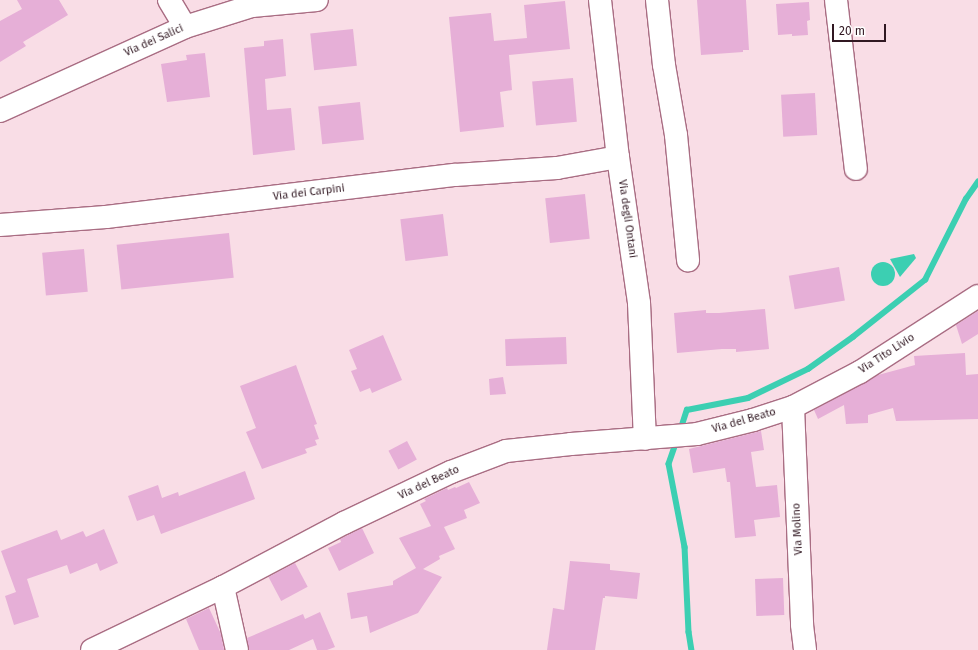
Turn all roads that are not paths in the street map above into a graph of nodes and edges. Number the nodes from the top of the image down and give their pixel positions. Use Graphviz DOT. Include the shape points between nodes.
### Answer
graph roads {
  1 [pos="169,0"];
  2 [pos="317,0"];
  3 [pos="600,0"];
  4 [pos="657,0"];
  5 [pos="836,0"];
  6 [pos="185,27"];
  7 [pos="0,110"];
  8 [pos="618,157"];
  9 [pos="856,169"];
  10 [pos="0,225"];
  11 [pos="688,260"];
  12 [pos="978,296"];
  13 [pos="793,407"];
  14 [pos="655,438"];
  15 [pos="223,587"];
  16 [pos="92,650"];
  17 [pos="238,650"];
  18 [pos="805,650"];
  1 -- 6 [label="street"];
  2 -- 6 [label="street, Via dei Salici" via="252,6"];
  3 -- 8 [label="street, Via degli Ontani"];
  4 -- 11 [label="street" via="676,135"];
  5 -- 9 [label="street"];
  6 -- 7 [label="street, Via dei Salici"];
  8 -- 10 [label="street, Via dei Carpini" via="557,168 455,175 106,216"];
  8 -- 14 [label="street, Via degli Ontani"];
  12 -- 13 [label="street, Via Tito Livio" via="860,372"];
  13 -- 14 [label="street, Via del Beato" via="697,434"];
  13 -- 18 [label="street, Via Molino"];
  14 -- 15 [label="street, Via del Beato" via="506,451 450,472"];
  15 -- 16 [label="street, Via del Beato"];
  15 -- 17 [label="street"];
}
